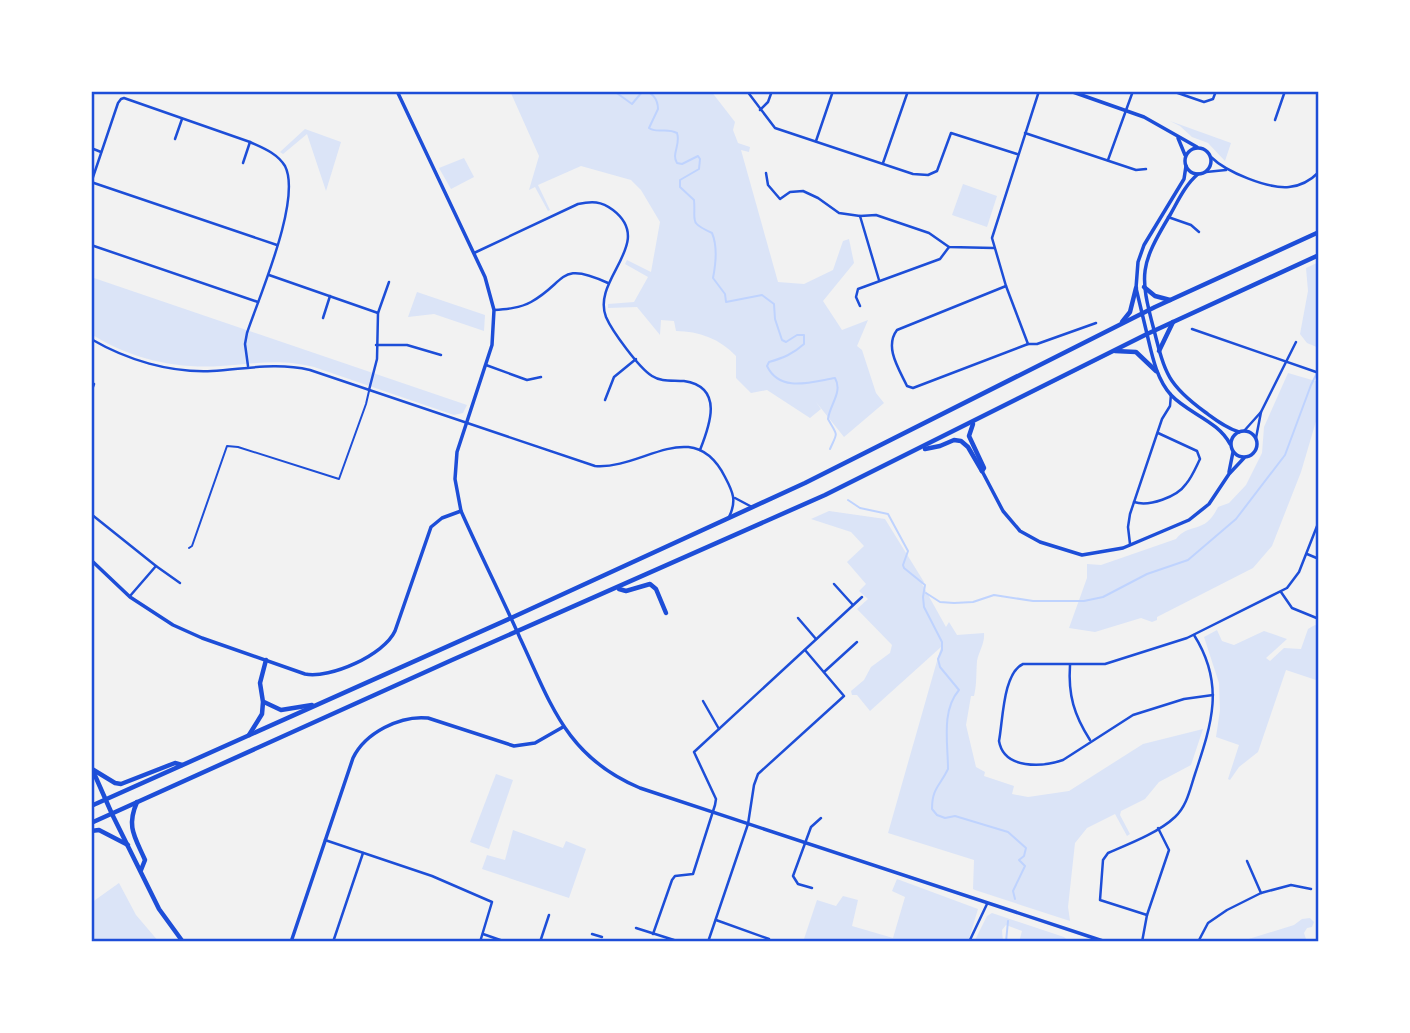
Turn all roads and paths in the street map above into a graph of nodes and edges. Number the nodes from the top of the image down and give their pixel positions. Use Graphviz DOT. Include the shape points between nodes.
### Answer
graph roads {
  1 [pos="397,91"];
  2 [pos="747,91"];
  3 [pos="772,91"];
  4 [pos="833,91"];
  5 [pos="908,91"];
  6 [pos="1039,91"];
  7 [pos="1070,91"];
  8 [pos="1133,91"];
  9 [pos="1172,91"];
  10 [pos="1216,91"];
  11 [pos="1285,91"];
  12 [pos="760,110"];
  13 [pos="1125,110"];
  14 [pos="182,119"];
  15 [pos="1275,120"];
  16 [pos="1025,133"];
  17 [pos="1178,138"];
  18 [pos="176,139"];
  19 [pos="816,141"];
  20 [pos="250,142"];
  21 [pos="1197,147"];
  22 [pos="91,148"];
  23 [pos="102,152"];
  24 [pos="1017,154"];
  25 [pos="1211,157"];
  26 [pos="1185,158"];
  27 [pos="1108,160"];
  28 [pos="243,163"];
  29 [pos="883,163"];
  30 [pos="1186,166"];
  31 [pos="1146,169"];
  32 [pos="1226,170"];
  33 [pos="1206,172"];
  34 [pos="1319,172"];
  35 [pos="766,173"];
  36 [pos="1198,174"];
  37 [pos="91,182"];
  38 [pos="860,216"];
  39 [pos="1168,217"];
  40 [pos="1199,232"];
  41 [pos="1319,232"];
  42 [pos="91,245"];
  43 [pos="277,246"];
  44 [pos="949,247"];
  45 [pos="993,248"];
  46 [pos="474,253"];
  47 [pos="1319,255"];
  48 [pos="267,275"];
  49 [pos="879,280"];
  50 [pos="389,282"];
  51 [pos="608,284"];
  52 [pos="1006,286"];
  53 [pos="1144,287"];
  54 [pos="1136,288"];
  55 [pos="330,296"];
  56 [pos="1171,300"];
  57 [pos="258,302"];
  58 [pos="860,306"];
  59 [pos="494,310"];
  60 [pos="1149,310"];
  61 [pos="378,313"];
  62 [pos="1142,314"];
  63 [pos="323,317"];
  64 [pos="1173,321"];
  65 [pos="1096,323"];
  66 [pos="1120,325"];
  67 [pos="1192,329"];
  68 [pos="1154,330"];
  69 [pos="1147,334"];
  70 [pos="91,339"];
  71 [pos="1296,342"];
  72 [pos="1028,344"];
  73 [pos="376,345"];
  74 [pos="1114,351"];
  75 [pos="1159,351"];
  76 [pos="441,355"];
  77 [pos="636,359"];
  78 [pos="1286,362"];
  79 [pos="486,365"];
  80 [pos="248,366"];
  81 [pos="1156,371"];
  82 [pos="1319,373"];
  83 [pos="541,377"];
  84 [pos="94,384"];
  85 [pos="369,390"];
  86 [pos="91,392"];
  87 [pos="1171,394"];
  88 [pos="605,400"];
  89 [pos="1181,403"];
  90 [pos="1170,405"];
  91 [pos="1261,412"];
  92 [pos="974,422"];
  93 [pos="466,424"];
  94 [pos="1241,431"];
  95 [pos="1158,433"];
  96 [pos="1256,438"];
  97 [pos="1230,444"];
  98 [pos="920,449"];
  99 [pos="700,450"];
  100 [pos="1233,452"];
  101 [pos="1244,458"];
  102 [pos="982,471"];
  103 [pos="1229,474"];
  104 [pos="734,498"];
  105 [pos="1134,502"];
  106 [pos="752,507"];
  107 [pos="461,511"];
  108 [pos="91,514"];
  109 [pos="729,517"];
  110 [pos="1319,520"];
  111 [pos="1130,545"];
  112 [pos="189,548"];
  113 [pos="1307,554"];
  114 [pos="1319,558"];
  115 [pos="91,560"];
  116 [pos="156,566"];
  117 [pos="180,583"];
  118 [pos="834,584"];
  119 [pos="618,588"];
  120 [pos="1280,592"];
  121 [pos="130,597"];
  122 [pos="862,597"];
  123 [pos="853,605"];
  124 [pos="666,613"];
  125 [pos="511,618"];
  126 [pos="798,618"];
  127 [pos="1319,619"];
  128 [pos="517,631"];
  129 [pos="1194,635"];
  130 [pos="816,639"];
  131 [pos="858,642"];
  132 [pos="805,650"];
  133 [pos="266,660"];
  134 [pos="1070,665"];
  135 [pos="824,672"];
  136 [pos="1213,695"];
  137 [pos="704,701"];
  138 [pos="263,702"];
  139 [pos="317,705"];
  140 [pos="563,727"];
  141 [pos="719,730"];
  142 [pos="249,736"];
  143 [pos="1090,740"];
  144 [pos="183,765"];
  145 [pos="92,768"];
  146 [pos="106,799"];
  147 [pos="137,802"];
  148 [pos="91,806"];
  149 [pos="713,813"];
  150 [pos="112,814"];
  151 [pos="821,818"];
  152 [pos="91,823"];
  153 [pos="748,824"];
  154 [pos="1158,828"];
  155 [pos="91,831"];
  156 [pos="325,840"];
  157 [pos="805,843"];
  158 [pos="128,845"];
  159 [pos="363,853"];
  160 [pos="1247,861"];
  161 [pos="141,870"];
  162 [pos="812,888"];
  163 [pos="1311,889"];
  164 [pos="1261,893"];
  165 [pos="988,902"];
  166 [pos="549,915"];
  167 [pos="1147,915"];
  168 [pos="716,920"];
  169 [pos="636,928"];
  170 [pos="483,934"];
  171 [pos="653,934"];
  172 [pos="602,937"];
  173 [pos="674,940"];
  174 [pos="183,942"];
  175 [pos="291,942"];
  176 [pos="333,942"];
  177 [pos="480,942"];
  178 [pos="506,942"];
  179 [pos="540,942"];
  180 [pos="595,942"];
  181 [pos="708,942"];
  182 [pos="768,942"];
  183 [pos="968,942"];
  184 [pos="1106,942"];
  185 [pos="1142,942"];
  186 [pos="1198,942"];
  1 -- 46 [label="main road"];
  2 -- 12 [label="street"];
  3 -- 12 [label="street"];
  4 -- 19 [label="street"];
  5 -- 29 [label="street"];
  6 -- 16 [label="street"];
  7 -- 13 [label="main road"];
  8 -- 13 [label="street"];
  9 -- 10 [label="street" via="1204,102 1213,99"];
  11 -- 15 [label="street"];
  12 -- 19 [label="street" via="775,128"];
  13 -- 17 [label="main road" via="1152,120"];
  13 -- 27 [label="street"];
  14 -- 18 [label="street"];
  14 -- 20 [label="street"];
  14 -- 23 [label="street" via="121,99"];
  16 -- 24 [label="street"];
  16 -- 27 [label="street"];
  17 -- 21 [label="main road"];
  17 -- 26 [label="main road"];
  19 -- 29 [label="street"];
  20 -- 28 [label="street"];
  20 -- 43 [label="street" via="273,153 288,175 289,199"];
  21 -- 25 [label="main road"];
  21 -- 26 [label="main road"];
  22 -- 23 [label="street"];
  23 -- 37 [label="street"];
  24 -- 29 [label="street" via="951,133 933,174 922,176"];
  24 -- 45 [label="street" via="992,234"];
  25 -- 32 [label="street"];
  25 -- 33 [label="main road"];
  26 -- 30 [label="main road"];
  27 -- 31 [label="street"];
  30 -- 36 [label="main road"];
  30 -- 54 [label="main road" via="1182,182 1144,245"];
  32 -- 33 [label="street"];
  32 -- 34 [label="street" via="1285,188 1303,184"];
  33 -- 36 [label="main road"];
  35 -- 38 [label="street" via="768,185 780,200 790,192 803,191 839,213"];
  36 -- 39 [label="main road"];
  37 -- 43 [label="street"];
  38 -- 44 [label="street" via="876,215 923,230"];
  38 -- 49 [label="street"];
  39 -- 40 [label="street"];
  39 -- 53 [label="main road" via="1148,254"];
  41 -- 56 [label="main road"];
  42 -- 57 [label="street"];
  43 -- 48 [label="street"];
  44 -- 45 [label="street"];
  44 -- 49 [label="street" via="940,259"];
  45 -- 52 [label="street"];
  46 -- 51 [label="street" via="578,204 604,203 621,216 628,239"];
  46 -- 59 [label="main road"];
  47 -- 64 [label="main road"];
  48 -- 55 [label="street"];
  48 -- 57 [label="street"];
  49 -- 58 [label="street" via="858,289"];
  50 -- 61 [label="street"];
  51 -- 59 [label="street" via="573,274 529,303"];
  51 -- 77 [label="street" via="604,314"];
  52 -- 72 [label="street"];
  52 -- 72 [label="street" via="897,330 890,346 908,388 914,388"];
  53 -- 56 [label="main road"];
  53 -- 60 [label="main road"];
  54 -- 62 [label="main road"];
  54 -- 66 [label="main road"];
  55 -- 61 [label="street"];
  55 -- 63 [label="street"];
  56 -- 60 [label="main road"];
  57 -- 80 [label="street" via="246,340"];
  59 -- 79 [label="main road"];
  60 -- 62 [label="main road"];
  60 -- 68 [label="main road"];
  61 -- 73 [label="street"];
  62 -- 66 [label="main road"];
  62 -- 69 [label="main road"];
  64 -- 68 [label="main road"];
  64 -- 75 [label="main road"];
  65 -- 72 [label="street"];
  66 -- 106 [label="main road"];
  67 -- 78 [label="street"];
  68 -- 69 [label="main road"];
  68 -- 75 [label="main road"];
  69 -- 74 [label="main road"];
  69 -- 81 [label="main road"];
  70 -- 80 [label="street" via="132,358 171,368 198,371"];
  71 -- 78 [label="street"];
  73 -- 76 [label="street" via="407,345"];
  73 -- 85 [label="street"];
  74 -- 81 [label="main road" via="1136,352"];
  74 -- 92 [label="main road"];
  75 -- 94 [label="main road" via="1170,380 1184,397 1223,425"];
  77 -- 88 [label="street" via="614,377"];
  77 -- 99 [label="street" via="651,376 689,382 706,393 712,413"];
  78 -- 82 [label="street"];
  78 -- 91 [label="street"];
  79 -- 83 [label="street" via="527,380"];
  79 -- 93 [label="main road"];
  80 -- 85 [label="street" via="299,367"];
  81 -- 87 [label="main road"];
  84 -- 86 [label="street"];
  85 -- 93 [label="street"];
  85 -- 112 [label="lane" via="339,479 228,446"];
  87 -- 89 [label="main road"];
  87 -- 90 [label="street"];
  89 -- 90 [label="street"];
  89 -- 97 [label="main road" via="1222,431"];
  90 -- 95 [label="street"];
  91 -- 94 [label="street"];
  91 -- 96 [label="street"];
  92 -- 98 [label="main road"];
  92 -- 102 [label="main road" via="969,436"];
  93 -- 99 [label="street" via="595,466 615,465 673,446"];
  93 -- 107 [label="main road" via="456,465"];
  94 -- 96 [label="main road"];
  94 -- 97 [label="main road"];
  95 -- 105 [label="street"];
  95 -- 105 [label="street" via="1197,451 1200,459 1180,491 1146,504"];
  96 -- 101 [label="main road" via="1256,450"];
  97 -- 100 [label="main road"];
  98 -- 102 [label="main road" via="961,441"];
  98 -- 119 [label="main road"];
  99 -- 104 [label="street" via="717,464"];
  100 -- 101 [label="main road"];
  100 -- 103 [label="main road"];
  101 -- 103 [label="main road"];
  102 -- 111 [label="main road" via="1005,515 1030,538 1082,555"];
  103 -- 111 [label="main road" via="1209,504 1189,520"];
  104 -- 106 [label="street"];
  104 -- 109 [label="street"];
  105 -- 111 [label="street" via="1128,523"];
  106 -- 109 [label="main road"];
  107 -- 125 [label="main road"];
  107 -- 133 [label="main road" via="431,527 395,631 383,648 322,675"];
  108 -- 116 [label="street"];
  109 -- 125 [label="main road"];
  110 -- 113 [label="street"];
  113 -- 114 [label="street"];
  113 -- 120 [label="street" via="1297,576"];
  115 -- 121 [label="main road"];
  116 -- 117 [label="street"];
  116 -- 121 [label="street"];
  118 -- 123 [label="street"];
  119 -- 124 [label="main road" via="626,591 650,584"];
  119 -- 128 [label="main road"];
  120 -- 127 [label="street" via="1292,608"];
  120 -- 129 [label="street"];
  121 -- 133 [label="main road" via="181,630"];
  122 -- 123 [label="street"];
  123 -- 130 [label="street"];
  125 -- 128 [label="main road"];
  125 -- 139 [label="main road"];
  126 -- 130 [label="street"];
  128 -- 140 [label="main road"];
  128 -- 147 [label="main road"];
  129 -- 134 [label="street" via="1115,662"];
  129 -- 136 [label="street" via="1206,660"];
  130 -- 132 [label="street"];
  131 -- 135 [label="street"];
  132 -- 135 [label="street"];
  132 -- 141 [label="street"];
  133 -- 138 [label="main road" via="260,682"];
  134 -- 143 [label="street" via="1071,704"];
  134 -- 143 [label="street" via="1023,664 1014,670 999,741 1003,752 1035,766 1063,760"];
  135 -- 153 [label="street" via="845,696 758,774"];
  136 -- 143 [label="street" via="1133,715"];
  136 -- 154 [label="street" via="1212,721 1187,799 1177,816"];
  137 -- 141 [label="street"];
  138 -- 139 [label="main road" via="281,710"];
  138 -- 142 [label="main road" via="261,717"];
  139 -- 142 [label="main road"];
  140 -- 149 [label="main road" via="587,755 622,780"];
  140 -- 156 [label="main road" via="539,741 518,746 428,718 406,720 379,731 357,750"];
  141 -- 149 [label="street" via="694,752 716,799"];
  142 -- 144 [label="main road"];
  144 -- 145 [label="main road" via="175,763 121,785"];
  144 -- 146 [label="main road"];
  145 -- 146 [label="main road"];
  146 -- 148 [label="main road"];
  146 -- 150 [label="main road"];
  147 -- 150 [label="main road"];
  147 -- 161 [label="main road" via="131,825 145,860"];
  149 -- 153 [label="main road"];
  149 -- 171 [label="street" via="693,874 672,880"];
  150 -- 152 [label="main road"];
  150 -- 158 [label="main road"];
  151 -- 157 [label="street" via="811,827"];
  153 -- 157 [label="main road"];
  153 -- 168 [label="street"];
  154 -- 167 [label="street" via="1169,850"];
  154 -- 167 [label="street" via="1103,860 1100,900"];
  155 -- 158 [label="main road" via="99,830"];
  156 -- 159 [label="street"];
  156 -- 175 [label="main road"];
  157 -- 162 [label="street" via="793,876 799,884"];
  157 -- 165 [label="main road"];
  158 -- 161 [label="main road"];
  159 -- 170 [label="street" via="492,902"];
  159 -- 176 [label="street"];
  160 -- 164 [label="street"];
  161 -- 174 [label="main road" via="159,909"];
  163 -- 164 [label="street" via="1291,885"];
  164 -- 186 [label="street" via="1208,923"];
  165 -- 183 [label="street"];
  165 -- 184 [label="main road"];
  166 -- 179 [label="street"];
  167 -- 185 [label="street"];
  168 -- 181 [label="street"];
  168 -- 182 [label="street"];
  169 -- 171 [label="street"];
  170 -- 177 [label="street"];
  170 -- 178 [label="street"];
  171 -- 173 [label="street"];
  172 -- 180 [label="street" via="595,935"];
}
